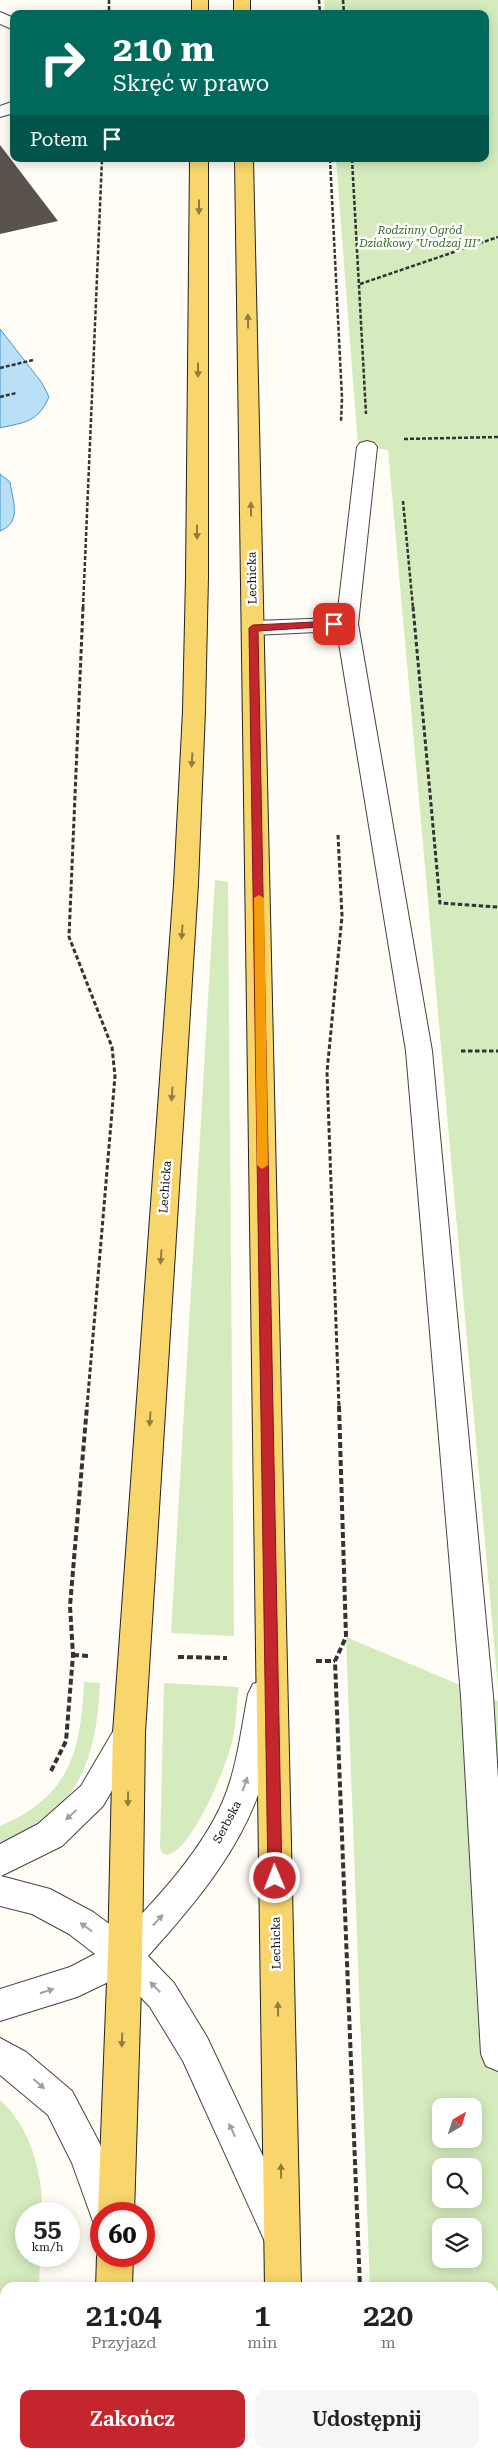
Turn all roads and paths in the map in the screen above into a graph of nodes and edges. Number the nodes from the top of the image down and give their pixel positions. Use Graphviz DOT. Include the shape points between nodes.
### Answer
graph roads {
  1 [pos="102,162"];
  2 [pos="199,162"];
  3 [pos="244,162"];
  4 [pos="330,162"];
  5 [pos="352,162"];
  6 [pos="498,237"];
  7 [pos="360,284"];
  8 [pos="33,360"];
  9 [pos="0,368"];
  10 [pos="16,393"];
  11 [pos="0,397"];
  12 [pos="341,424"];
  13 [pos="498,437"];
  14 [pos="397,439"];
  15 [pos="367,447"];
  16 [pos="403,499"];
  17 [pos="347,624"];
  18 [pos="253,628"];
  19 [pos="338,829"];
  20 [pos="498,907"];
  21 [pos="271,1659"];
  22 [pos="129,1733"];
  23 [pos="49,1776"];
  24 [pos="0,1861"];
  25 [pos="0,1891"];
  26 [pos="125,1956"];
  27 [pos="0,2005"];
  28 [pos="498,2054"];
  29 [pos="0,2055"];
  30 [pos="104,2202"];
  31 [pos="116,2202"];
  32 [pos="282,2237"];
  33 [pos="115,2267"];
  34 [pos="114,2282"];
  35 [pos="283,2282"];
  36 [pos="360,2282"];
  1 -- 23 [label="path" via="69,937 112,1047 115,1076 70,1606 73,1655 66,1741"];
  2 -- 22 [label="main road, Lechicka, one-way" via="194,712 184,913"];
  18 -- 3 [label="main road, Lechicka, one-way"];
  4 -- 12 [label="path"];
  5 -- 7 [label="path"];
  6 -- 7 [label="path"];
  7 -- 15 [label="path"];
  8 -- 9 [label="path"];
  10 -- 11 [label="path"];
  13 -- 14 [label="path"];
  15 -- 17 [label="street"];
  16 -- 20 [label="path" via="440,903"];
  17 -- 18 [label="street"];
  17 -- 28 [label="street" via="419,1052 477,1696"];
  18 -- 21 [label="main road, Lechicka"];
  19 -- 36 [label="path" via="342,916 327,1072 346,1638 335,1661"];
  26 -- 21 [label="street, Serbska, one-way" via="176,1900 212,1851 237,1808 249,1773"];
  32 -- 21 [label="main road, Lechicka, one-way"];
  22 -- 24 [label="street, one-way" via="92,1796 50,1835"];
  22 -- 26 [label="main road, Lechicka, one-way"];
  26 -- 25 [label="street, one-way" via="81,1923 38,1900"];
  27 -- 26 [label="street, Serbska, one-way" via="76,1981"];
  26 -- 31 [label="main road, Lechicka, one-way"];
  32 -- 26 [label="street, one-way" via="195,2049 162,1995"];
  29 -- 30 [label="street, one-way" via="60,2103 87,2156"];
  32 -- 35 [label="main road, Lechicka"];
  33 -- 34 [label="main road"];
}
